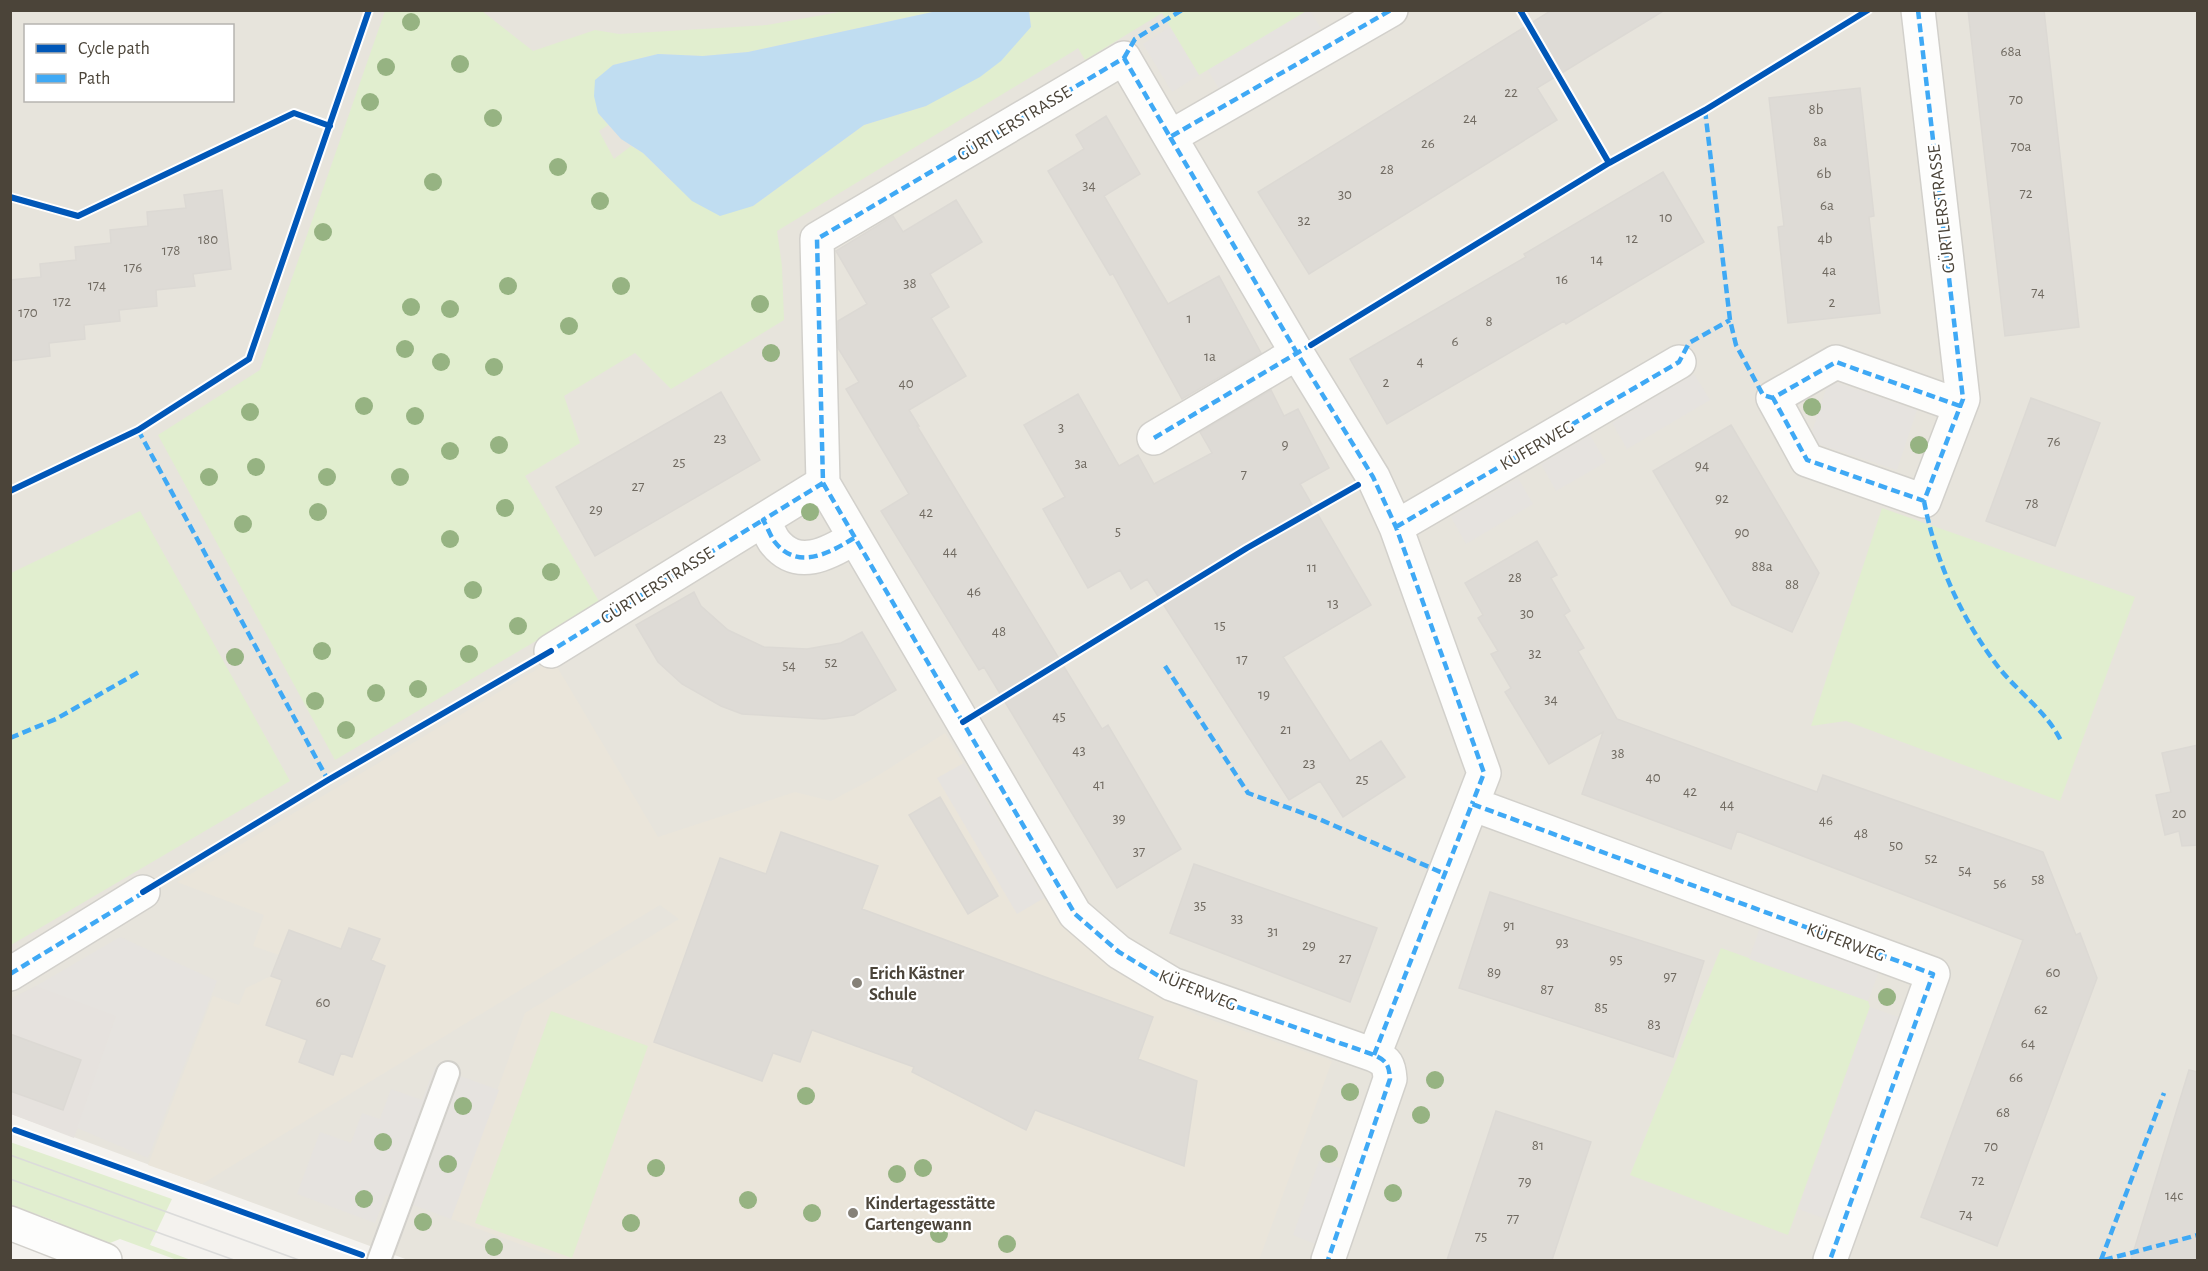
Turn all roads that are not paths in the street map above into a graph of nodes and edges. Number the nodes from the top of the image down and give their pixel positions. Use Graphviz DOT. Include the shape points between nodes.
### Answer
graph roads {
  1 [pos="1917,10"];
  2 [pos="1390,11"];
  3 [pos="1170,137"];
  4 [pos="1297,354"];
  5 [pos="1679,362"];
  6 [pos="1959,406"];
  7 [pos="1154,438"];
  8 [pos="823,483"];
  9 [pos="763,520"];
  10 [pos="1396,527"];
  11 [pos="854,538"];
  12 [pos="551,651"];
  13 [pos="963,722"];
  14 [pos="1472,804"];
  15 [pos="142,892"];
  16 [pos="10,974"];
  17 [pos="1374,1055"];
  18 [pos="448,1073"];
  19 [pos="10,1223"];
  20 [pos="105,1260"];
  21 [pos="379,1260"];
  22 [pos="1328,1260"];
  23 [pos="1830,1260"];
  1 -- 6 [label="street, GÜRTLERSTRASSE" via="1963,399"];
  2 -- 3 [label="street"];
  3 -- 4 [label="street"];
  3 -- 8 [label="street, GÜRTLERSTRASSE" via="1124,58 817,239"];
  4 -- 7 [label="street"];
  4 -- 10 [label="street" via="1373,477"];
  5 -- 10 [label="street, KÜFERWEG"];
  6 -- 6 [label="street, GÜRTLERSTRASSE" via="1924,501 1806,460 1773,398 1836,362"];
  8 -- 9 [label="street, GÜRTLERSTRASSE"];
  8 -- 11 [label="street, GÜRTLERSTRASSE"];
  9 -- 11 [label="street" via="774,541 794,557 816,557"];
  9 -- 12 [label="street, GÜRTLERSTRASSE"];
  10 -- 14 [label="street" via="1484,773"];
  11 -- 13 [label="street, GÜRTLERSTRASSE"];
  13 -- 17 [label="street, KÜFERWEG" via="1075,914 1119,952 1172,984"];
  14 -- 17 [label="street"];
  14 -- 23 [label="street, KÜFERWEG" via="1933,974"];
  15 -- 16 [label="street"];
  17 -- 22 [label="street" via="1389,1066 1390,1079"];
  18 -- 21 [label="lane"];
  19 -- 20 [label="street"];
}
